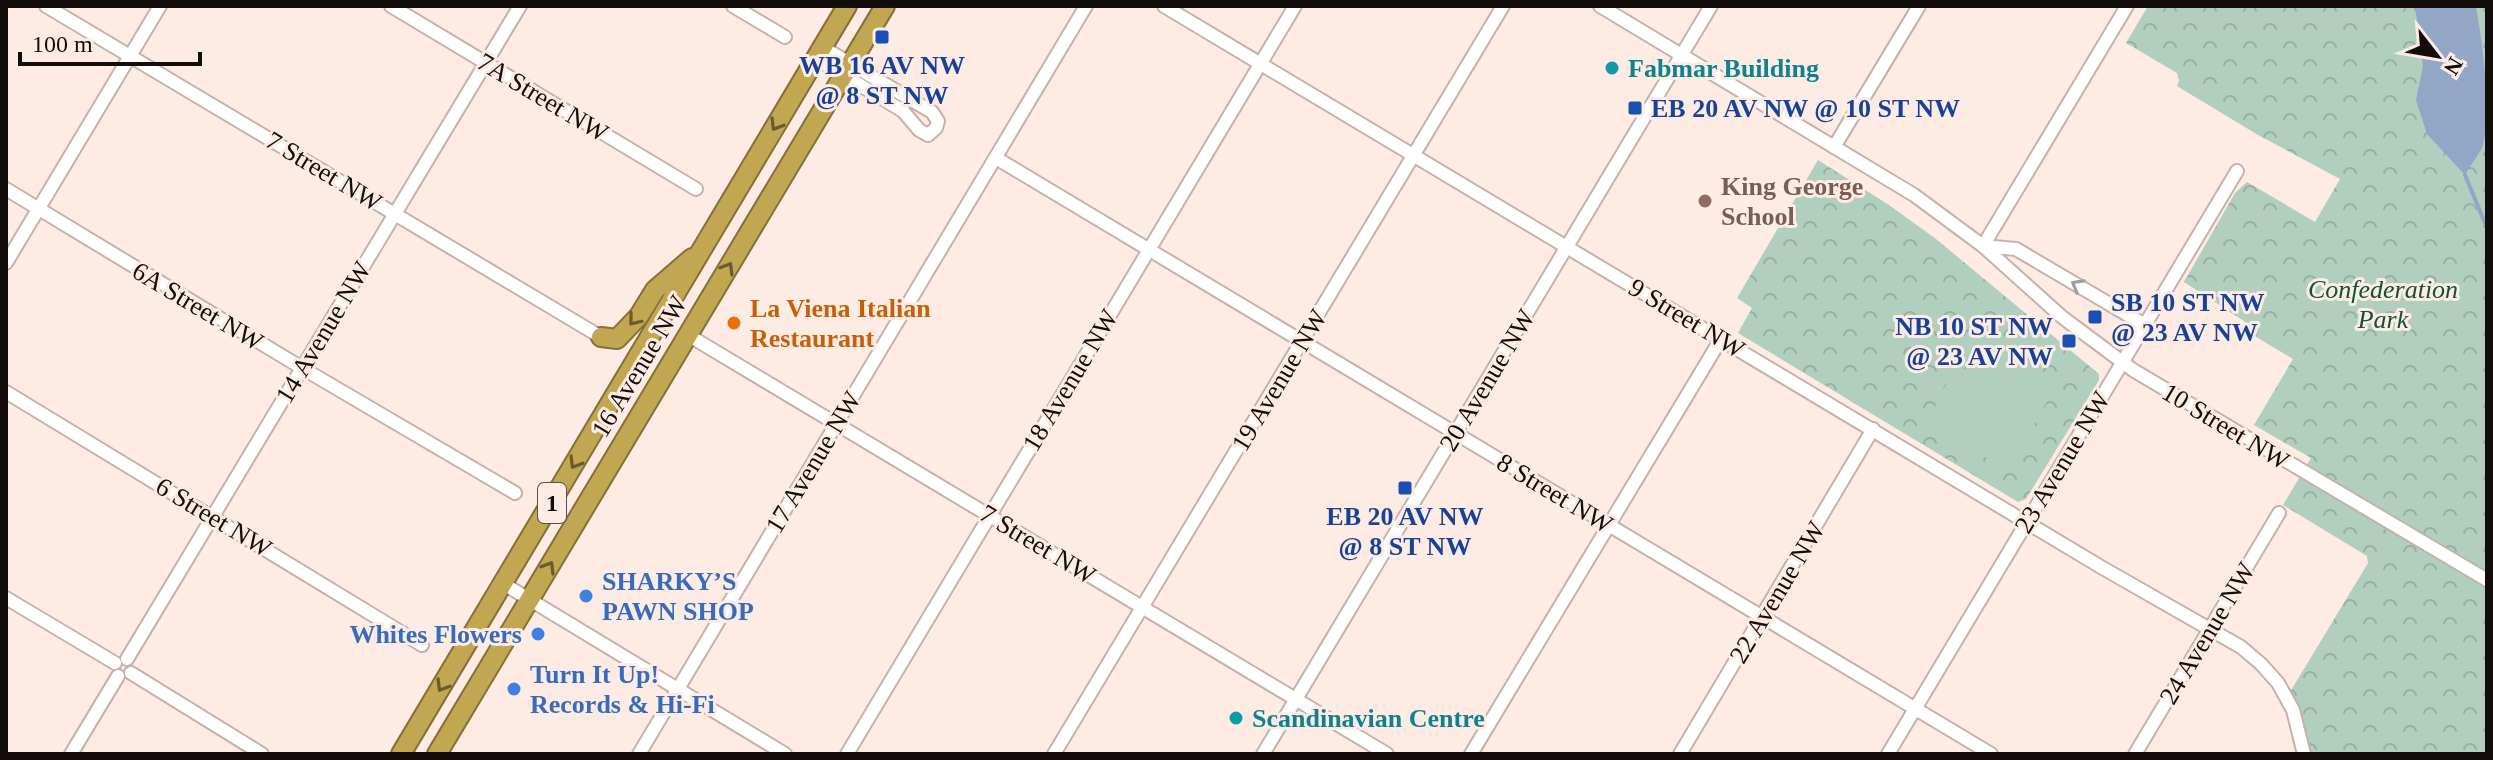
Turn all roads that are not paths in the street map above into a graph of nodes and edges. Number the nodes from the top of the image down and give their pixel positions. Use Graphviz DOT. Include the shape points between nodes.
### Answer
graph roads {
  1 [pos="46,6"];
  2 [pos="160,6"];
  3 [pos="391,6"];
  4 [pos="520,6"];
  5 [pos="733,6"];
  6 [pos="847,6"];
  7 [pos="885,6"];
  8 [pos="1086,6"];
  9 [pos="1164,6"];
  10 [pos="1295,6"];
  11 [pos="1503,6"];
  12 [pos="1600,6"];
  13 [pos="1711,6"];
  14 [pos="1919,6"];
  15 [pos="2127,6"];
  16 [pos="785,37"];
  17 [pos="819,53"];
  18 [pos="1683,54"];
  19 [pos="130,56"];
  20 [pos="487,63"];
  21 [pos="1260,63"];
  22 [pos="847,69"];
  23 [pos="1834,147"];
  24 [pos="1414,155"];
  25 [pos="996,158"];
  26 [pos="2237,171"];
  27 [pos="6,189"];
  28 [pos="696,189"];
  29 [pos="38,210"];
  30 [pos="395,213"];
  31 [pos="1567,246"];
  32 [pos="1983,246"];
  33 [pos="1149,250"];
  34 [pos="701,251"];
  35 [pos="6,263"];
  36 [pos="2145,325"];
  37 [pos="688,335"];
  38 [pos="601,337"];
  39 [pos="1721,339"];
  40 [pos="1302,341"];
  41 [pos="2122,362"];
  42 [pos="302,368"];
  43 [pos="6,392"];
  44 [pos="837,423"];
  45 [pos="1873,429"];
  46 [pos="1455,433"];
  47 [pos="515,493"];
  48 [pos="2279,513"];
  49 [pos="989,515"];
  50 [pos="213,516"];
  51 [pos="2026,523"];
  52 [pos="1608,525"];
  53 [pos="2487,580"];
  54 [pos="504,584"];
  55 [pos="6,598"];
  56 [pos="530,600"];
  57 [pos="1143,607"];
  58 [pos="1762,617"];
  59 [pos="2210,631"];
  60 [pos="422,645"];
  61 [pos="123,668"];
  62 [pos="678,689"];
  63 [pos="1296,699"];
  64 [pos="1915,708"];
  65 [pos="71,754"];
  66 [pos="262,754"];
  67 [pos="401,754"];
  68 [pos="437,754"];
  69 [pos="639,754"];
  70 [pos="785,754"];
  71 [pos="847,754"];
  72 [pos="1054,754"];
  73 [pos="1263,754"];
  74 [pos="1387,754"];
  75 [pos="1471,754"];
  76 [pos="1680,754"];
  77 [pos="1888,754"];
  78 [pos="1991,754"];
  79 [pos="2135,754"];
  80 [pos="2304,754"];
  1 -- 19 [label="street, 7 Street NW"];
  2 -- 19 [label="street"];
  3 -- 20 [label="street, 7A Street NW"];
  4 -- 20 [label="street, 14 Avenue NW"];
  5 -- 16 [label="street"];
  6 -- 17 [label="highway, 16 Avenue NW / 1"];
  7 -- 22 [label="highway, 16 Avenue NW / 1"];
  8 -- 25 [label="street, 17 Avenue NW"];
  9 -- 21 [label="street, 9 Street NW"];
  10 -- 21 [label="street, 18 Avenue NW"];
  11 -- 24 [label="street, 19 Avenue NW"];
  12 -- 18 [label="street, 10 Street NW"];
  13 -- 18 [label="street, 20 Avenue NW"];
  14 -- 23 [label="street"];
  15 -- 32 [label="street"];
  17 -- 22 [label="street"];
  17 -- 34 [label="highway, 16 Avenue NW / 1, one-way"];
  18 -- 23 [label="street, 10 Street NW"];
  18 -- 31 [label="street, 20 Avenue NW"];
  19 -- 29 [label="street"];
  19 -- 30 [label="street, 7 Street NW"];
  20 -- 28 [label="street, 7A Street NW"];
  20 -- 30 [label="street, 14 Avenue NW"];
  21 -- 24 [label="street, 9 Street NW"];
  21 -- 33 [label="street, 18 Avenue NW"];
  22 -- 22 [label="street" via="903,111 922,133 936,128 932,112"];
  37 -- 22 [label="highway, 16 Avenue NW / 1, one-way"];
  23 -- 32 [label="street, 10 Street NW" via="1914,195"];
  24 -- 31 [label="street, 9 Street NW"];
  24 -- 40 [label="street, 19 Avenue NW"];
  25 -- 33 [label="street, 8 Street NW"];
  25 -- 44 [label="street, 17 Avenue NW"];
  26 -- 36 [label="street, 23 Avenue NW"];
  27 -- 29 [label="street, 6A Street NW"];
  29 -- 35 [label="street"];
  29 -- 42 [label="street, 6A Street NW"];
  30 -- 38 [label="street, 7 Street NW"];
  30 -- 42 [label="street, 14 Avenue NW"];
  31 -- 39 [label="street, 9 Street NW"];
  31 -- 46 [label="street, 20 Avenue NW"];
  36 -- 32 [label="street, 10 Street NW, one-way" via="2016,249"];
  32 -- 41 [label="street, 10 Street NW"];
  33 -- 40 [label="street, 8 Street NW"];
  33 -- 49 [label="street, 18 Avenue NW"];
  34 -- 38 [label="highway, one-way" via="655,290 617,339"];
  34 -- 54 [label="highway, 16 Avenue NW / 1, one-way"];
  36 -- 41 [label="street, 23 Avenue NW"];
  37 -- 44 [label="street, 7 Street NW"];
  56 -- 37 [label="highway, 16 Avenue NW / 1, one-way"];
  39 -- 45 [label="street, 9 Street NW"];
  39 -- 52 [label="street"];
  40 -- 46 [label="street, 8 Street NW"];
  40 -- 57 [label="street, 19 Avenue NW"];
  41 -- 51 [label="street, 23 Avenue NW"];
  41 -- 53 [label="street, 10 Street NW"];
  42 -- 47 [label="street, 6A Street NW"];
  42 -- 50 [label="street, 14 Avenue NW"];
  43 -- 50 [label="street, 6 Street NW"];
  44 -- 49 [label="street, 7 Street NW"];
  44 -- 62 [label="street, 17 Avenue NW"];
  45 -- 51 [label="street, 9 Street NW"];
  45 -- 58 [label="street, 22 Avenue NW"];
  46 -- 52 [label="street, 8 Street NW"];
  46 -- 63 [label="street, 20 Avenue NW"];
  48 -- 59 [label="street, 24 Avenue NW"];
  49 -- 57 [label="street, 7 Street NW"];
  49 -- 71 [label="street, 18 Avenue NW"];
  50 -- 60 [label="street, 6 Street NW"];
  50 -- 61 [label="street, 14 Avenue NW"];
  51 -- 59 [label="street, 9 Street NW"];
  51 -- 64 [label="street, 23 Avenue NW"];
  52 -- 58 [label="street, 8 Street NW"];
  52 -- 75 [label="street"];
  54 -- 56 [label="street"];
  54 -- 67 [label="highway, 16 Avenue NW / 1, one-way"];
  55 -- 61 [label="street"];
  56 -- 62 [label="street"];
  56 -- 68 [label="highway, 16 Avenue NW / 1"];
  57 -- 63 [label="street, 7 Street NW"];
  57 -- 72 [label="street, 19 Avenue NW"];
  58 -- 64 [label="street, 8 Street NW"];
  58 -- 76 [label="street, 22 Avenue NW"];
  59 -- 79 [label="street, 24 Avenue NW"];
  59 -- 80 [label="street, 9 Street NW" via="2252,655 2278,683 2293,710"];
  61 -- 65 [label="street, 14 Avenue NW"];
  61 -- 66 [label="street"];
  62 -- 69 [label="street, 17 Avenue NW"];
  62 -- 70 [label="street"];
  63 -- 73 [label="street, 20 Avenue NW"];
  63 -- 74 [label="street, 7 Street NW"];
  64 -- 77 [label="street, 23 Avenue NW"];
  64 -- 78 [label="street, 8 Street NW"];
}
